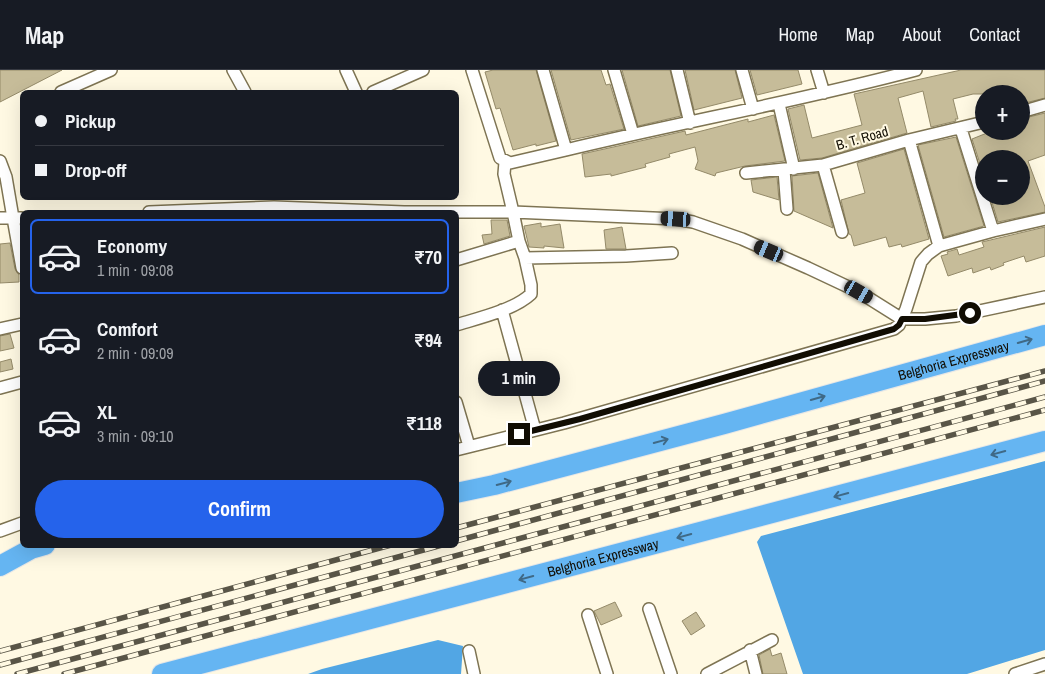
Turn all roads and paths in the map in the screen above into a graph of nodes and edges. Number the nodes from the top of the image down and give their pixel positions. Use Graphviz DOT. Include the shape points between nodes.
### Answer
graph roads {
  1 [pos="111,70"];
  2 [pos="233,70"];
  3 [pos="346,70"];
  4 [pos="423,70"];
  5 [pos="472,70"];
  6 [pos="543,70"];
  7 [pos="614,70"];
  8 [pos="677,70"];
  9 [pos="742,70"];
  10 [pos="817,70"];
  11 [pos="916,70"];
  12 [pos="878,75"];
  13 [pos="65,90"];
  14 [pos="244,90"];
  15 [pos="355,90"];
  16 [pos="378,90"];
  17 [pos="824,93"];
  18 [pos="779,104"];
  19 [pos="1045,105"];
  20 [pos="753,109"];
  21 [pos="1030,109"];
  22 [pos="690,123"];
  23 [pos="975,125"];
  24 [pos="961,129"];
  25 [pos="633,134"];
  26 [pos="909,140"];
  27 [pos="566,150"];
  28 [pos="0,161"];
  29 [pos="823,165"];
  30 [pos="505,168"];
  31 [pos="789,170"];
  32 [pos="746,173"];
  33 [pos="512,208"];
  34 [pos="787,209"];
  35 [pos="199,210"];
  36 [pos="353,210"];
  37 [pos="458,210"];
  38 [pos="0,218"];
  39 [pos="18,218"];
  40 [pos="1045,219"];
  41 [pos="993,231"];
  42 [pos="842,232"];
  43 [pos="518,241"];
  44 [pos="20,243"];
  45 [pos="939,246"];
  46 [pos="672,253"];
  47 [pos="524,258"];
  48 [pos="459,259"];
  49 [pos="1045,297"];
  50 [pos="502,310"];
  51 [pos="904,314"];
  52 [pos="20,324"];
  53 [pos="459,324"];
  54 [pos="0,329"];
  55 [pos="1045,335"];
  56 [pos="20,383"];
  57 [pos="0,388"];
  58 [pos="459,412"];
  59 [pos="535,430"];
  60 [pos="1045,441"];
  61 [pos="469,446"];
  62 [pos="459,449"];
  63 [pos="459,492"];
  64 [pos="20,524"];
  65 [pos="0,531"];
  66 [pos="34,548"];
  67 [pos="0,566"];
  68 [pos="649,609"];
  69 [pos="588,615"];
  70 [pos="772,640"];
  71 [pos="750,650"];
  72 [pos="469,651"];
  73 [pos="1045,665"];
  74 [pos="162,674"];
  75 [pos="474,674"];
  76 [pos="607,674"];
  77 [pos="672,674"];
  78 [pos="707,674"];
  79 [pos="756,674"];
  80 [pos="1015,674"];
  1 -- 13 [label="street"];
  2 -- 14 [label="street"];
  3 -- 15 [label="street"];
  4 -- 16 [label="street"];
  5 -- 30 [label="street"];
  6 -- 27 [label="street"];
  7 -- 25 [label="street"];
  8 -- 22 [label="street"];
  9 -- 20 [label="street"];
  10 -- 17 [label="street"];
  11 -- 12 [label="street"];
  12 -- 17 [label="street"];
  17 -- 18 [label="street"];
  18 -- 20 [label="street"];
  18 -- 31 [label="street"];
  19 -- 21 [label="street"];
  20 -- 22 [label="street"];
  22 -- 25 [label="street"];
  23 -- 24 [label="street, B. T. Road"];
  24 -- 26 [label="street, B. T. Road"];
  24 -- 41 [label="street"];
  25 -- 27 [label="street"];
  26 -- 29 [label="street, B. T. Road"];
  26 -- 45 [label="street"];
  27 -- 30 [label="street" via="510,163"];
  28 -- 39 [label="street" via="6,176 10,205"];
  29 -- 31 [label="street, B. T. Road"];
  29 -- 42 [label="street"];
  30 -- 33 [label="street"];
  31 -- 32 [label="street, B. T. Road"];
  31 -- 34 [label="street"];
  33 -- 37 [label="street"];
  33 -- 43 [label="street"];
  33 -- 51 [label="street" via="693,222 808,268"];
  35 -- 36 [label="street" via="274,207"];
  38 -- 39 [label="street"];
  39 -- 44 [label="street"];
  40 -- 41 [label="street"];
  41 -- 45 [label="street"];
  43 -- 47 [label="street"];
  43 -- 48 [label="street"];
  45 -- 51 [label="street" via="921,262"];
  46 -- 47 [label="street"];
  47 -- 50 [label="street" via="531,294"];
  49 -- 51 [label="street" via="956,316 925,319"];
  50 -- 53 [label="street"];
  50 -- 59 [label="street"];
  51 -- 59 [label="street" via="894,329"];
  52 -- 54 [label="street"];
  63 -- 55 [label="highway, Belghoria Expressway, one-way" via="704,430"];
  56 -- 57 [label="street"];
  58 -- 61 [label="street"];
  59 -- 61 [label="street"];
  60 -- 74 [label="highway, Belghoria Expressway, one-way"];
  61 -- 62 [label="street"];
  64 -- 65 [label="street"];
  66 -- 67 [label="highway"];
  68 -- 77 [label="street"];
  69 -- 76 [label="street"];
  70 -- 71 [label="street"];
  71 -- 78 [label="street"];
  71 -- 79 [label="street"];
  72 -- 75 [label="street"];
  73 -- 80 [label="street"];
}
